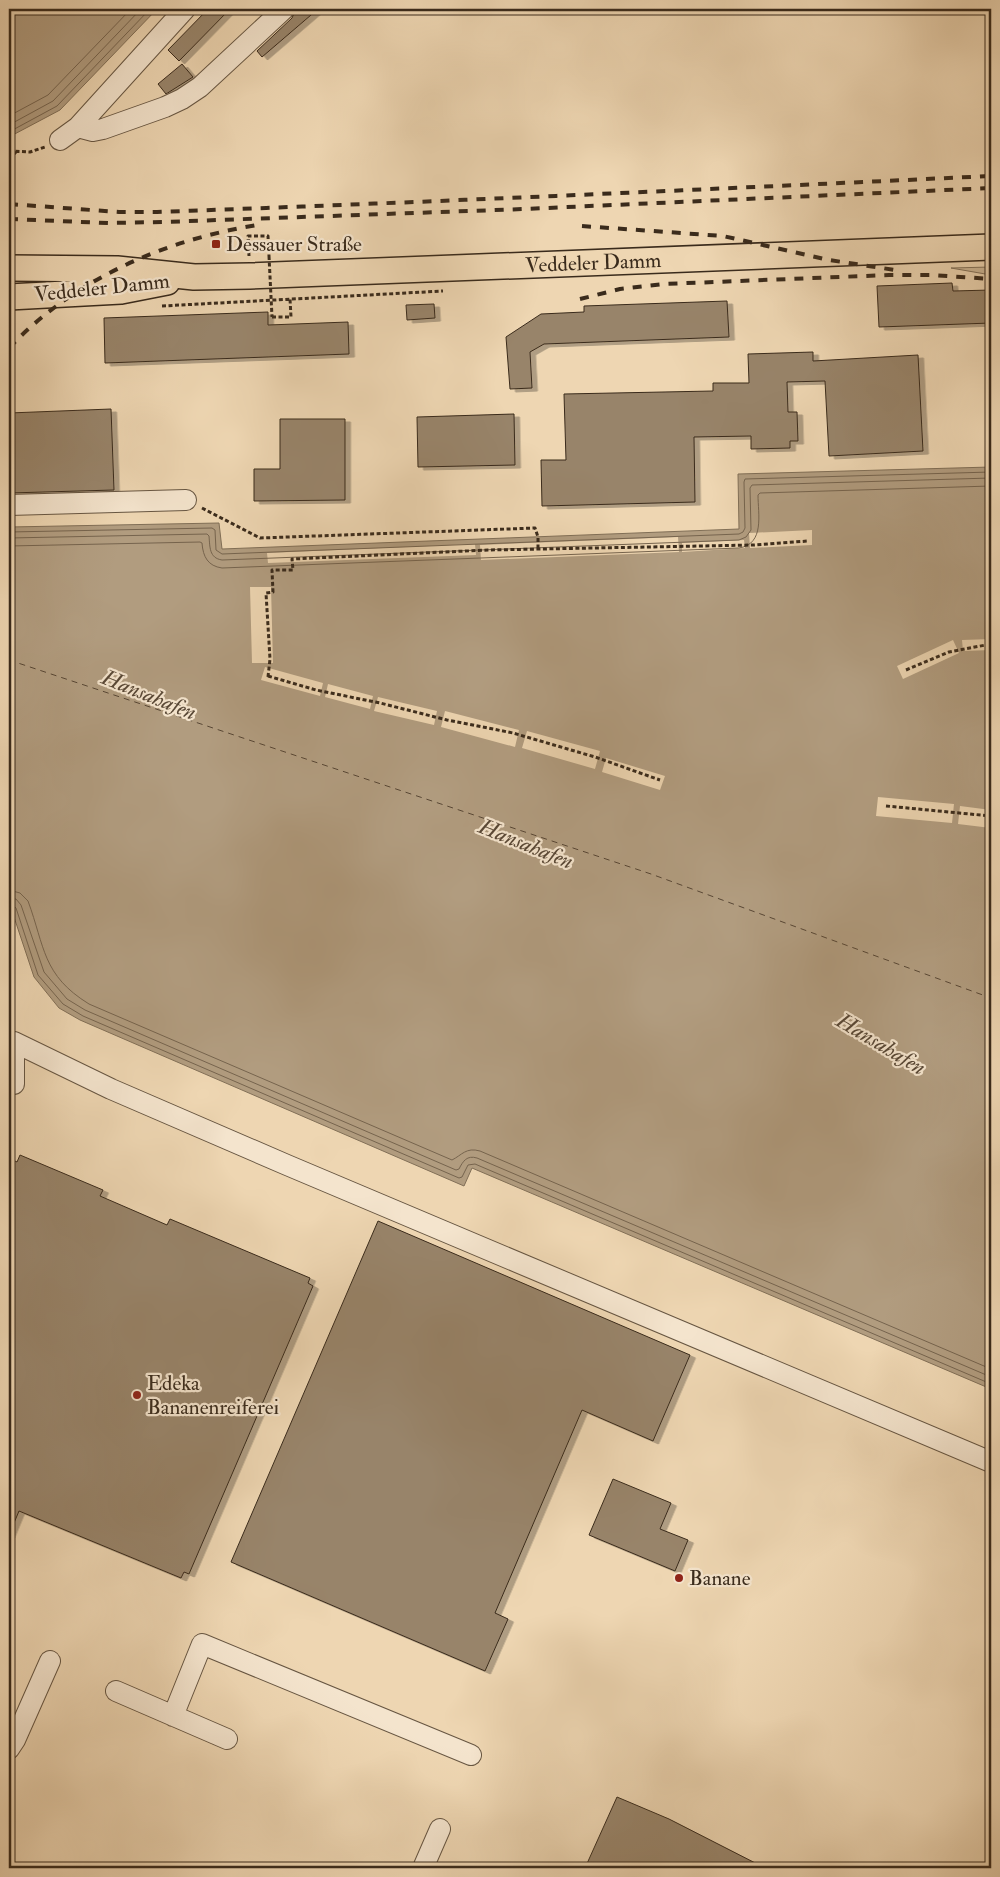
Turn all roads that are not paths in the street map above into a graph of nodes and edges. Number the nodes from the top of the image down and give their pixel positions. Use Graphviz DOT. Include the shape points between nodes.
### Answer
graph roads {
  1 [pos="185,9"];
  2 [pos="284,9"];
  3 [pos="78,127"];
  4 [pos="60,140"];
  5 [pos="991,247"];
  6 [pos="9,268"];
  7 [pos="194,277"];
  8 [pos="9,297"];
  9 [pos="186,500"];
  10 [pos="9,505"];
  11 [pos="11,1040"];
  12 [pos="14,1084"];
  13 [pos="991,1462"];
  14 [pos="50,1660"];
  15 [pos="116,1690"];
  16 [pos="173,1716"];
  17 [pos="227,1739"];
  18 [pos="9,1749"];
  19 [pos="471,1755"];
  20 [pos="440,1829"];
  21 [pos="423,1868"];
  1 -- 3 [label="street"];
  2 -- 3 [label="street" via="200,87 182,99 103,130"];
  3 -- 4 [label="street"];
  5 -- 7 [label="main road, Veddeler Damm"];
  6 -- 7 [label="main road, Veddeler Damm" via="117,269"];
  7 -- 8 [label="main road, Veddeler Damm" via="121,290"];
  9 -- 10 [label="street"];
  11 -- 12 [label="street"];
  11 -- 13 [label="street" via="111,1089 278,1161"];
  14 -- 18 [label="street"];
  15 -- 16 [label="street"];
  16 -- 17 [label="street"];
  16 -- 19 [label="street" via="202,1644"];
  20 -- 21 [label="street"];
}
